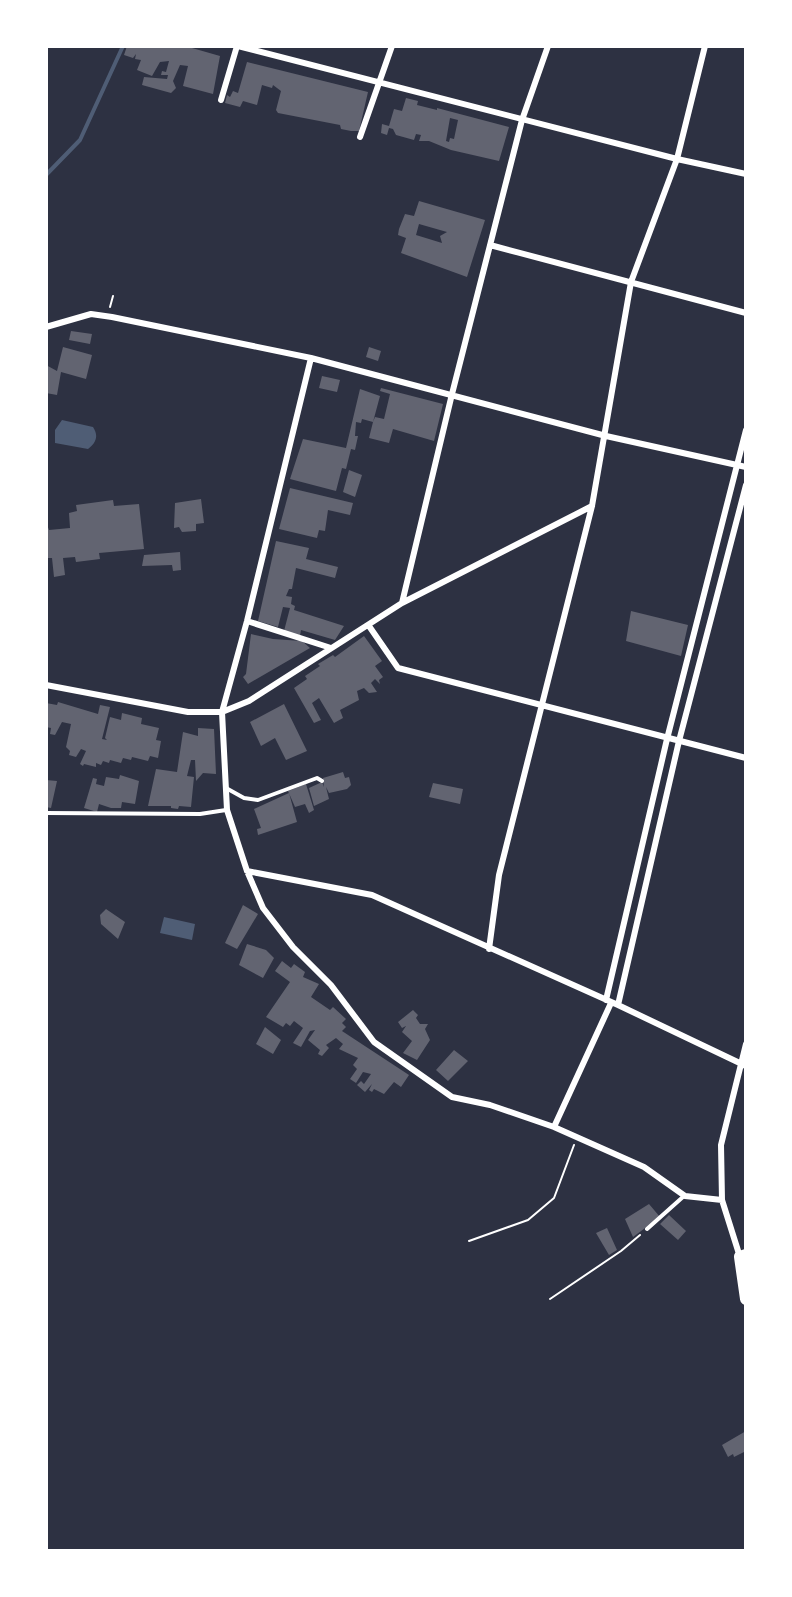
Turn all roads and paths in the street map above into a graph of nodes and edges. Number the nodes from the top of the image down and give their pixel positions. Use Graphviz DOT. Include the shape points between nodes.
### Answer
graph roads {
  1 [pos="237,46"];
  2 [pos="392,46"];
  3 [pos="548,46"];
  4 [pos="705,46"];
  5 [pos="380,83"];
  6 [pos="222,100"];
  7 [pos="522,120"];
  8 [pos="360,137"];
  9 [pos="677,159"];
  10 [pos="746,174"];
  11 [pos="490,245"];
  12 [pos="631,282"];
  13 [pos="746,313"];
  14 [pos="46,327"];
  15 [pos="311,358"];
  16 [pos="452,394"];
  17 [pos="746,430"];
  18 [pos="606,436"];
  19 [pos="736,466"];
  20 [pos="746,467"];
  21 [pos="746,485"];
  22 [pos="592,506"];
  23 [pos="402,603"];
  24 [pos="247,621"];
  25 [pos="369,626"];
  26 [pos="331,648"];
  27 [pos="46,685"];
  28 [pos="541,706"];
  29 [pos="222,712"];
  30 [pos="667,739"];
  31 [pos="679,741"];
  32 [pos="746,758"];
  33 [pos="322,781"];
  34 [pos="226,788"];
  35 [pos="227,810"];
  36 [pos="46,813"];
  37 [pos="247,871"];
  38 [pos="489,949"];
  39 [pos="608,1001"];
  40 [pos="618,1005"];
  41 [pos="746,1044"];
  42 [pos="743,1065"];
  43 [pos="554,1127"];
  44 [pos="578,1137"];
  45 [pos="685,1196"];
  46 [pos="722,1200"];
  47 [pos="647,1229"];
  48 [pos="469,1241"];
  49 [pos="743,1256"];
  50 [pos="550,1299"];
  51 [pos="746,1299"];
  1 -- 5 [label="street"];
  1 -- 6 [label="street"];
  2 -- 5 [label="street"];
  3 -- 7 [label="street"];
  4 -- 9 [label="street"];
  5 -- 7 [label="street"];
  5 -- 8 [label="street"];
  7 -- 9 [label="street"];
  7 -- 11 [label="street"];
  9 -- 10 [label="street"];
  9 -- 12 [label="street"];
  11 -- 12 [label="street"];
  11 -- 16 [label="street"];
  12 -- 13 [label="street"];
  12 -- 18 [label="street"];
  14 -- 15 [label="street" via="91,314"];
  15 -- 16 [label="street"];
  15 -- 24 [label="street"];
  16 -- 18 [label="street"];
  16 -- 23 [label="street"];
  17 -- 19 [label="street"];
  18 -- 19 [label="street"];
  18 -- 22 [label="street"];
  19 -- 20 [label="street"];
  19 -- 30 [label="street"];
  21 -- 31 [label="street"];
  22 -- 23 [label="street"];
  22 -- 28 [label="street"];
  23 -- 25 [label="street"];
  24 -- 26 [label="street"];
  24 -- 29 [label="street"];
  25 -- 26 [label="street"];
  25 -- 28 [label="street" via="398,668"];
  26 -- 29 [label="street" via="249,701"];
  27 -- 29 [label="street" via="188,712"];
  28 -- 30 [label="street"];
  28 -- 38 [label="street" via="499,875"];
  29 -- 34 [label="street"];
  30 -- 31 [label="street"];
  30 -- 39 [label="street"];
  31 -- 32 [label="street"];
  31 -- 40 [label="street"];
  33 -- 34 [label="lane" via="317,778 258,800 244,798"];
  34 -- 35 [label="street"];
  35 -- 36 [label="lane" via="200,814"];
  35 -- 37 [label="street"];
  37 -- 38 [label="street" via="372,895"];
  37 -- 43 [label="street" via="263,908 374,1042 452,1097 490,1105"];
  38 -- 39 [label="street"];
  39 -- 40 [label="street"];
  39 -- 43 [label="street"];
  40 -- 42 [label="street"];
  41 -- 42 [label="street"];
  42 -- 46 [label="street" via="721,1144"];
  43 -- 44 [label="street"];
  44 -- 45 [label="street" via="644,1167"];
  44 -- 48 [label="path" via="554,1198 528,1220"];
  45 -- 46 [label="street"];
  45 -- 47 [label="lane"];
  46 -- 49 [label="street"];
  47 -- 50 [label="path"];
  49 -- 51 [label="main road"];
}
